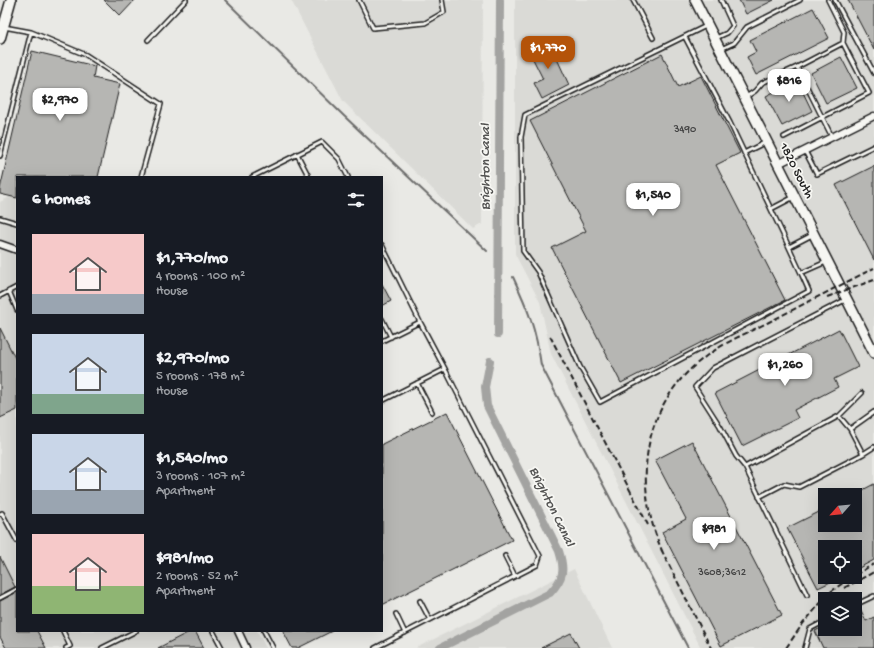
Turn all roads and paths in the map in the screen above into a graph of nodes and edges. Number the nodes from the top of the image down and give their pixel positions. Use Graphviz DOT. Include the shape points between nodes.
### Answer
graph roads {
  1 [pos="11,0"];
  2 [pos="186,0"];
  3 [pos="358,0"];
  4 [pos="442,0"];
  5 [pos="633,0"];
  6 [pos="695,0"];
  7 [pos="721,0"];
  8 [pos="800,0"];
  9 [pos="828,0"];
  10 [pos="836,0"];
  11 [pos="4,26"];
  12 [pos="708,26"];
  13 [pos="31,32"];
  14 [pos="685,37"];
  15 [pos="653,38"];
  16 [pos="0,39"];
  17 [pos="715,39"];
  18 [pos="148,40"];
  19 [pos="842,43"];
  20 [pos="720,50"];
  21 [pos="797,67"];
  22 [pos="874,73"];
  23 [pos="744,98"];
  24 [pos="874,116"];
  25 [pos="822,117"];
  26 [pos="784,137"];
  27 [pos="832,137"];
  28 [pos="767,141"];
  29 [pos="874,146"];
  30 [pos="805,151"];
  31 [pos="744,153"];
  32 [pos="298,154"];
  33 [pos="0,156"];
  34 [pos="778,164"];
  35 [pos="308,174"];
  36 [pos="141,176"];
  37 [pos="254,176"];
  38 [pos="348,176"];
  39 [pos="795,197"];
  40 [pos="771,209"];
  41 [pos="0,218"];
  42 [pos="16,223"];
  43 [pos="814,234"];
  44 [pos="0,244"];
  45 [pos="383,247"];
  46 [pos="789,247"];
  47 [pos="16,250"];
  48 [pos="827,261"];
  49 [pos="801,273"];
  50 [pos="16,288"];
  51 [pos="9,291"];
  52 [pos="0,296"];
  53 [pos="847,299"];
  54 [pos="16,308"];
  55 [pos="383,320"];
  56 [pos="420,322"];
  57 [pos="391,336"];
  58 [pos="383,340"];
  59 [pos="874,353"];
  60 [pos="445,369"];
  61 [pos="417,383"];
  62 [pos="862,393"];
  63 [pos="383,400"];
  64 [pos="432,412"];
  65 [pos="874,412"];
  66 [pos="839,416"];
  67 [pos="850,429"];
  68 [pos="874,447"];
  69 [pos="863,454"];
  70 [pos="745,467"];
  71 [pos="759,497"];
  72 [pos="0,514"];
  73 [pos="16,539"];
  74 [pos="505,556"];
  75 [pos="515,576"];
  76 [pos="16,590"];
  77 [pos="806,595"];
  78 [pos="874,596"];
  79 [pos="0,598"];
  80 [pos="420,601"];
  81 [pos="862,602"];
  82 [pos="396,614"];
  83 [pos="430,620"];
  84 [pos="818,625"];
  85 [pos="64,632"];
  86 [pos="134,632"];
  87 [pos="214,632"];
  88 [pos="238,632"];
  89 [pos="265,632"];
  90 [pos="405,633"];
  91 [pos="71,647"];
  92 [pos="66,648"];
  93 [pos="102,648"];
  94 [pos="222,648"];
  95 [pos="246,648"];
  96 [pos="273,648"];
  97 [pos="375,648"];
  98 [pos="805,648"];
  1 -- 11 [label="street"];
  2 -- 18 [label="lane"];
  3 -- 4 [label="lane" via="373,28 425,23 444,12"];
  5 -- 15 [label="lane"];
  6 -- 12 [label="street, 1820 South"];
  7 -- 17 [label="lane" via="733,26 726,34"];
  8 -- 20 [label="lane" via="747,27 734,43"];
  9 -- 19 [label="lane" via="844,32"];
  10 -- 22 [label="lane"];
  11 -- 13 [label="lane"];
  11 -- 16 [label="street"];
  12 -- 14 [label="lane"];
  12 -- 17 [label="street, 1820 South"];
  13 -- 33 [label="lane"];
  13 -- 36 [label="lane" via="86,55 161,104"];
  14 -- 31 [label="lane"];
  14 -- 49 [label="lane" via="524,115 521,137 522,251 538,272 580,368 600,402 809,292"];
  17 -- 20 [label="street, 1820 South"];
  19 -- 21 [label="lane"];
  19 -- 25 [label="lane" via="869,93"];
  20 -- 23 [label="street, 1820 South"];
  21 -- 23 [label="lane" via="762,83"];
  21 -- 25 [label="lane"];
  23 -- 28 [label="street, 1820 South"];
  24 -- 27 [label="street"];
  25 -- 26 [label="lane"];
  25 -- 27 [label="lane"];
  27 -- 30 [label="street"];
  28 -- 31 [label="lane"];
  28 -- 34 [label="street, 1820 South"];
  29 -- 30 [label="lane" via="816,174"];
  30 -- 34 [label="street"];
  31 -- 40 [label="lane"];
  32 -- 35 [label="lane"];
  32 -- 37 [label="lane"];
  32 -- 38 [label="lane" via="322,142 339,159"];
  34 -- 39 [label="street, 1820 South"];
  39 -- 40 [label="lane"];
  39 -- 43 [label="street, 1820 South"];
  40 -- 46 [label="lane"];
  41 -- 42 [label="lane"];
  43 -- 46 [label="lane"];
  43 -- 48 [label="street, 1820 South"];
  44 -- 47 [label="street"];
  45 -- 56 [label="lane"];
  46 -- 49 [label="lane"];
  48 -- 49 [label="lane"];
  48 -- 53 [label="street, 1820 South"];
  50 -- 51 [label="lane"];
  51 -- 52 [label="lane"];
  51 -- 54 [label="lane"];
  53 -- 59 [label="street, 1820 South"];
  53 -- 70 [label="lane" via="713,368 696,387"];
  55 -- 57 [label="lane"];
  56 -- 57 [label="lane"];
  56 -- 60 [label="lane"];
  57 -- 58 [label="lane"];
  60 -- 61 [label="lane"];
  60 -- 75 [label="lane" via="540,556 537,565"];
  61 -- 63 [label="lane"];
  61 -- 64 [label="lane"];
  62 -- 66 [label="lane"];
  65 -- 67 [label="lane"];
  66 -- 67 [label="lane"];
  66 -- 70 [label="lane"];
  67 -- 69 [label="lane"];
  68 -- 69 [label="lane"];
  69 -- 71 [label="lane" via="799,487 784,484"];
  70 -- 71 [label="lane"];
  71 -- 77 [label="lane"];
  72 -- 73 [label="lane" via="2,513"];
  74 -- 75 [label="lane"];
  75 -- 83 [label="lane"];
  76 -- 79 [label="lane"];
  78 -- 81 [label="lane"];
  80 -- 83 [label="lane"];
  82 -- 90 [label="lane"];
  83 -- 90 [label="lane"];
  84 -- 98 [label="lane" via="810,629"];
  85 -- 91 [label="lane"];
  86 -- 93 [label="lane"];
  87 -- 94 [label="lane"];
  88 -- 95 [label="street"];
  89 -- 96 [label="lane"];
  90 -- 97 [label="lane"];
  91 -- 92 [label="lane"];
}
